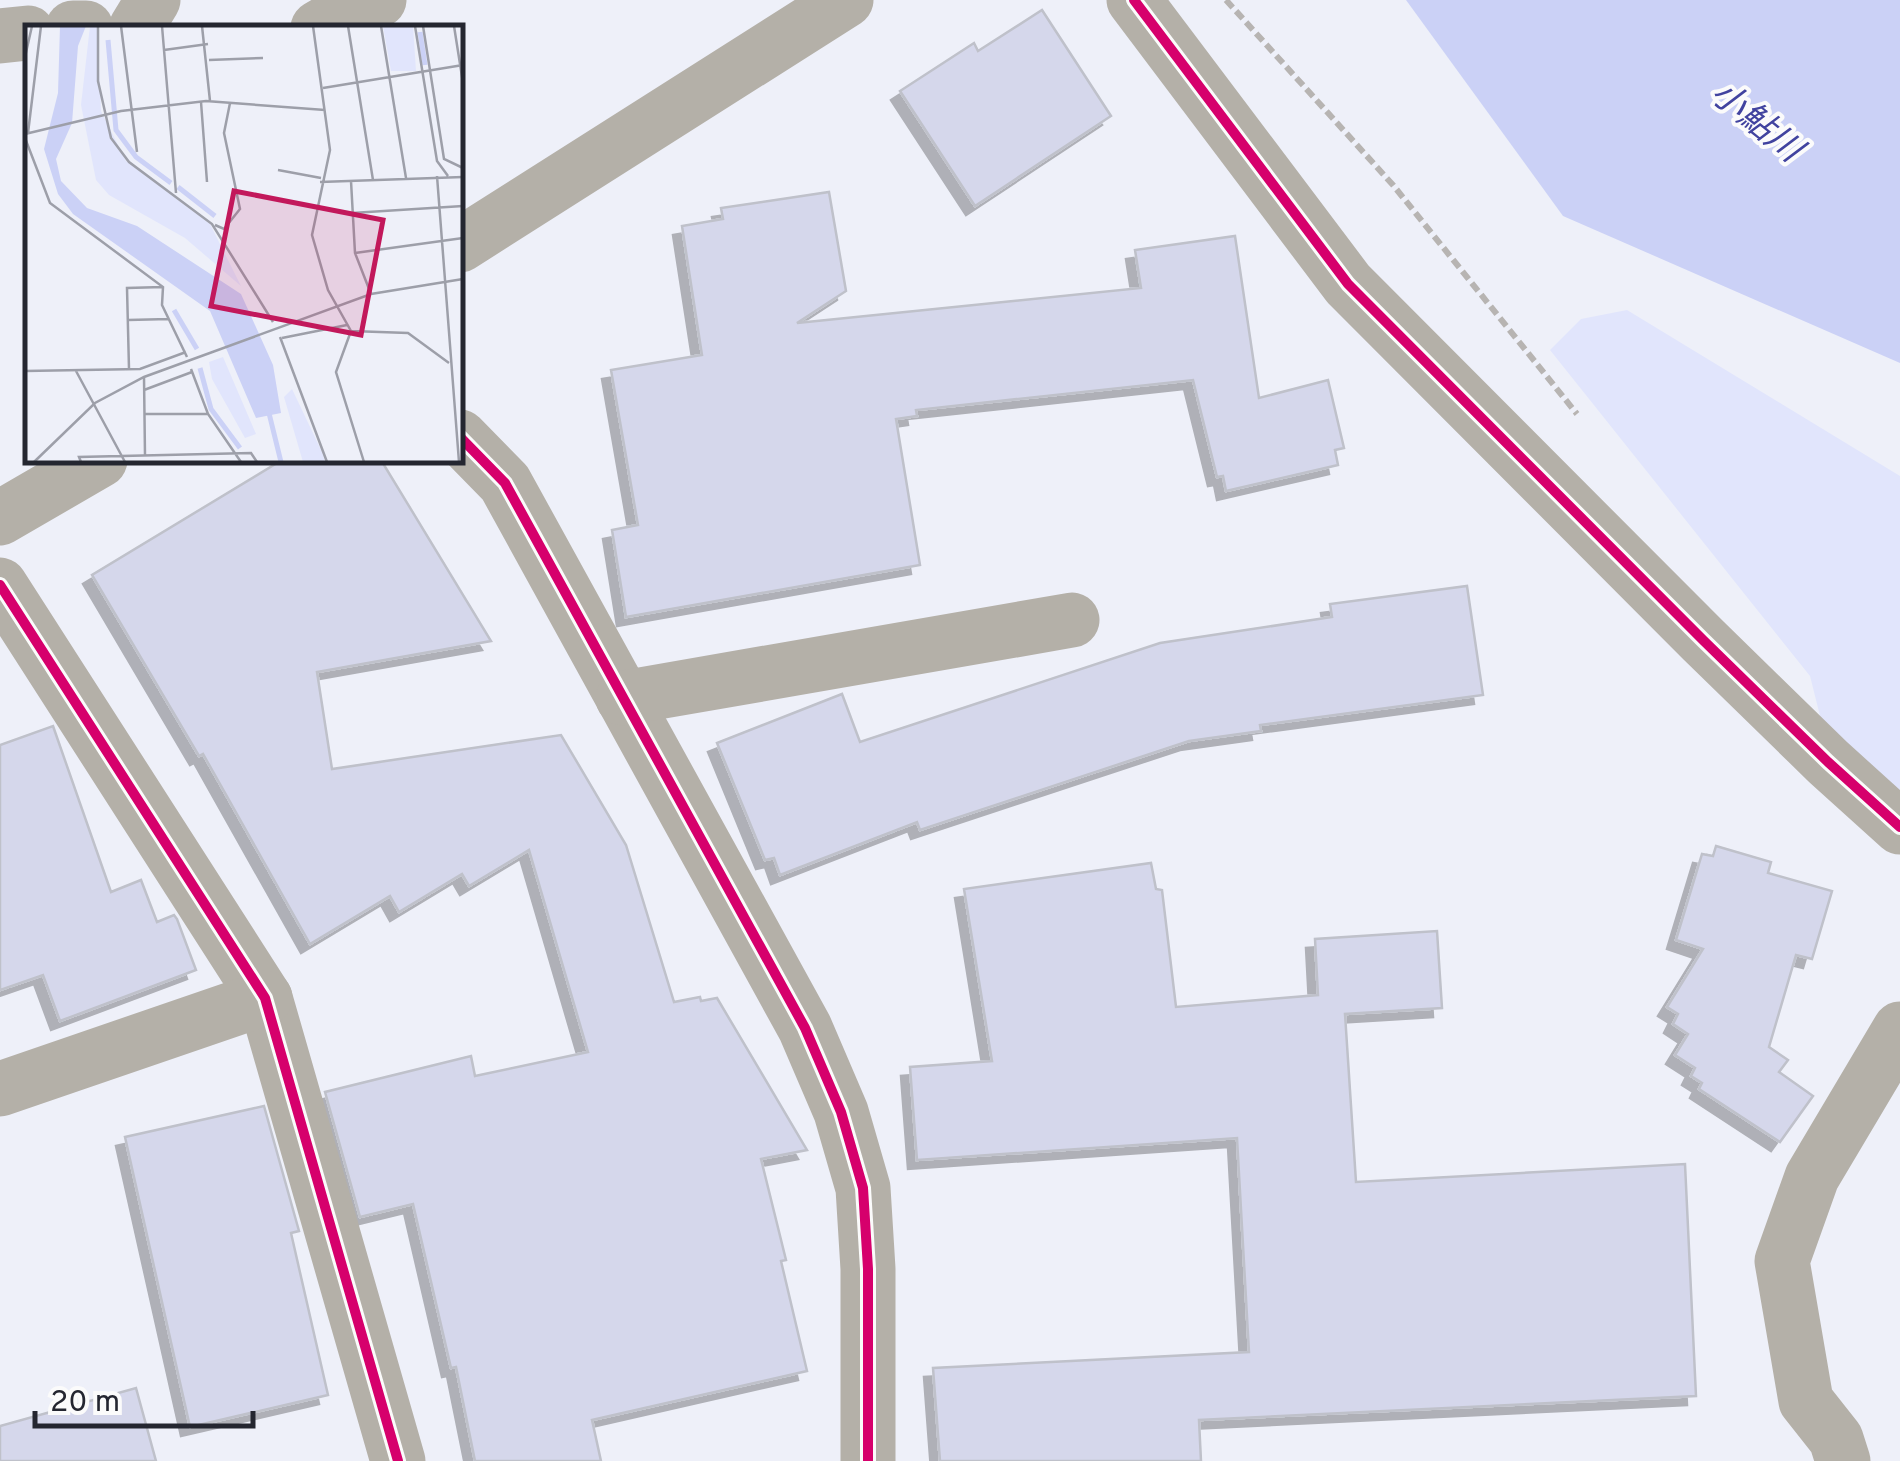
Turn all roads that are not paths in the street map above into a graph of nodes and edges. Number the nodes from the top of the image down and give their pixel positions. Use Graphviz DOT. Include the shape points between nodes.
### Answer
graph roads {
  1 [pos="153,0"];
  2 [pos="379,0"];
  3 [pos="846,0"];
  4 [pos="1134,0"];
  5 [pos="138,25"];
  6 [pos="323,25"];
  7 [pos="25,32"];
  8 [pos="0,36"];
  9 [pos="462,245"];
  10 [pos="462,438"];
  11 [pos="97,462"];
  12 [pos="0,518"];
  13 [pos="0,585"];
  14 [pos="1072,620"];
  15 [pos="623,698"];
  16 [pos="1900,826"];
  17 [pos="266,998"];
  18 [pos="1900,1028"];
  19 [pos="0,1089"];
  20 [pos="398,1461"];
  21 [pos="868,1461"];
  22 [pos="1843,1461"];
  1 -- 5 [label="street"];
  2 -- 6 [label="street"];
  3 -- 9 [label="street"];
  4 -- 16 [label="street" via="1348,284 1703,640"];
  7 -- 8 [label="street"];
  10 -- 15 [label="street" via="504,482"];
  11 -- 12 [label="street"];
  13 -- 17 [label="street"];
  14 -- 15 [label="street"];
  15 -- 21 [label="street" via="805,1028 841,1112 863,1188"];
  17 -- 19 [label="street"];
  17 -- 20 [label="street"];
  18 -- 22 [label="street" via="1812,1177 1782,1262 1806,1402 1836,1439"];
}
